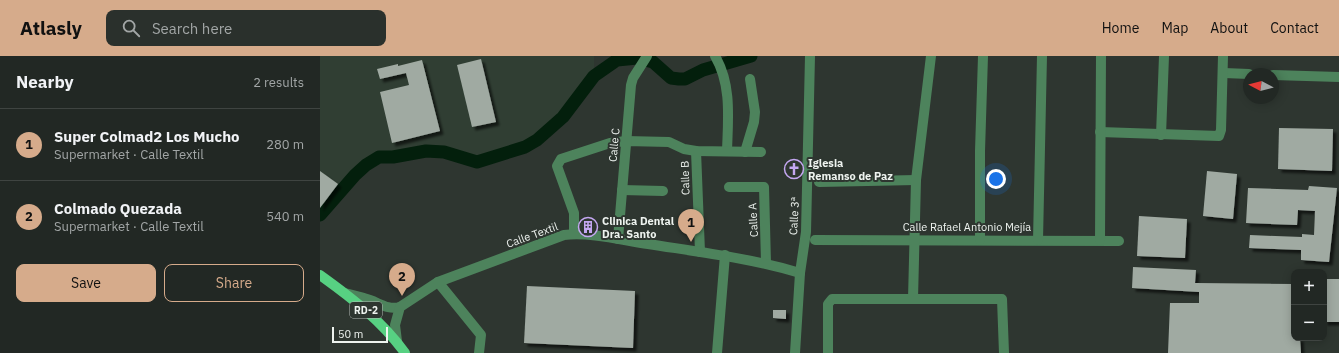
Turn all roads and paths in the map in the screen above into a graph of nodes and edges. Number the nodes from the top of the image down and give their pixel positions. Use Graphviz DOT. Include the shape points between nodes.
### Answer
graph roads {
  1 [pos="647,56"];
  2 [pos="810,56"];
  3 [pos="930,56"];
  4 [pos="983,56"];
  5 [pos="1042,56"];
  6 [pos="1101,56"];
  7 [pos="1164,56"];
  8 [pos="1223,56"];
  9 [pos="718,62"];
  10 [pos="1224,73"];
  11 [pos="1243,74"];
  12 [pos="1279,75"];
  13 [pos="1339,77"];
  14 [pos="750,79"];
  15 [pos="1100,132"];
  16 [pos="1161,135"];
  17 [pos="626,141"];
  18 [pos="727,151"];
  19 [pos="696,152"];
  20 [pos="745,152"];
  21 [pos="761,152"];
  22 [pos="916,180"];
  23 [pos="819,182"];
  24 [pos="729,187"];
  25 [pos="622,190"];
  26 [pos="663,191"];
  27 [pos="574,234"];
  28 [pos="915,239"];
  29 [pos="618,240"];
  30 [pos="815,240"];
  31 [pos="980,240"];
  32 [pos="1038,240"];
  33 [pos="1100,240"];
  34 [pos="1119,241"];
  35 [pos="700,252"];
  36 [pos="724,255"];
  37 [pos="766,263"];
  38 [pos="800,273"];
  39 [pos="320,276"];
  40 [pos="438,282"];
  41 [pos="345,293"];
  42 [pos="913,299"];
  43 [pos="400,307"];
  44 [pos="397,341"];
  45 [pos="405,353"];
  46 [pos="480,353"];
  47 [pos="717,353"];
  48 [pos="794,353"];
  49 [pos="828,353"];
  50 [pos="1004,353"];
  1 -- 17 [label="street, Calle C" via="631,85"];
  2 -- 38 [label="street, Calle 3ª" via="806,232"];
  3 -- 22 [label="street"];
  4 -- 31 [label="street"];
  5 -- 32 [label="street"];
  6 -- 15 [label="street"];
  7 -- 16 [label="street"];
  8 -- 10 [label="street"];
  9 -- 18 [label="street" via="728,101"];
  10 -- 11 [label="street"];
  10 -- 16 [label="street" via="1219,136"];
  12 -- 13 [label="street"];
  14 -- 20 [label="street" via="755,112"];
  15 -- 16 [label="street"];
  15 -- 33 [label="street"];
  17 -- 19 [label="street" via="669,142"];
  17 -- 25 [label="street, Calle C"];
  17 -- 27 [label="street" via="610,143 558,162 558,174 574,213"];
  18 -- 19 [label="street"];
  18 -- 20 [label="street"];
  19 -- 35 [label="street, Calle B"];
  20 -- 21 [label="street"];
  22 -- 23 [label="street"];
  22 -- 28 [label="street"];
  24 -- 37 [label="street, Calle A" via="764,187"];
  25 -- 26 [label="street"];
  25 -- 29 [label="street, Calle C"];
  27 -- 29 [label="street, Calle Textil"];
  27 -- 40 [label="street, Calle Textil" via="564,235"];
  28 -- 30 [label="street, Calle Rafael Antonio Mejía"];
  28 -- 31 [label="street, Calle Rafael Antonio Mejía"];
  28 -- 42 [label="street"];
  29 -- 35 [label="street, Calle Textil"];
  31 -- 32 [label="street, Calle Rafael Antonio Mejía"];
  32 -- 33 [label="street, Calle Rafael Antonio Mejía"];
  33 -- 34 [label="street, Calle Rafael Antonio Mejía"];
  35 -- 36 [label="street, Calle Textil"];
  36 -- 37 [label="street, Calle Textil"];
  36 -- 47 [label="street"];
  37 -- 38 [label="street, Calle Textil"];
  38 -- 48 [label="street, Calle 3ª"];
  39 -- 41 [label="main road, RD-2"];
  40 -- 43 [label="street, Calle Textil"];
  40 -- 46 [label="street" via="481,335"];
  41 -- 43 [label="street" via="387,308"];
  41 -- 44 [label="main road, RD-2"];
  42 -- 49 [label="street" via="832,299 828,304"];
  42 -- 50 [label="street" via="1002,299"];
  43 -- 44 [label="street" via="394,325"];
  44 -- 45 [label="main road, RD-2"];
}
